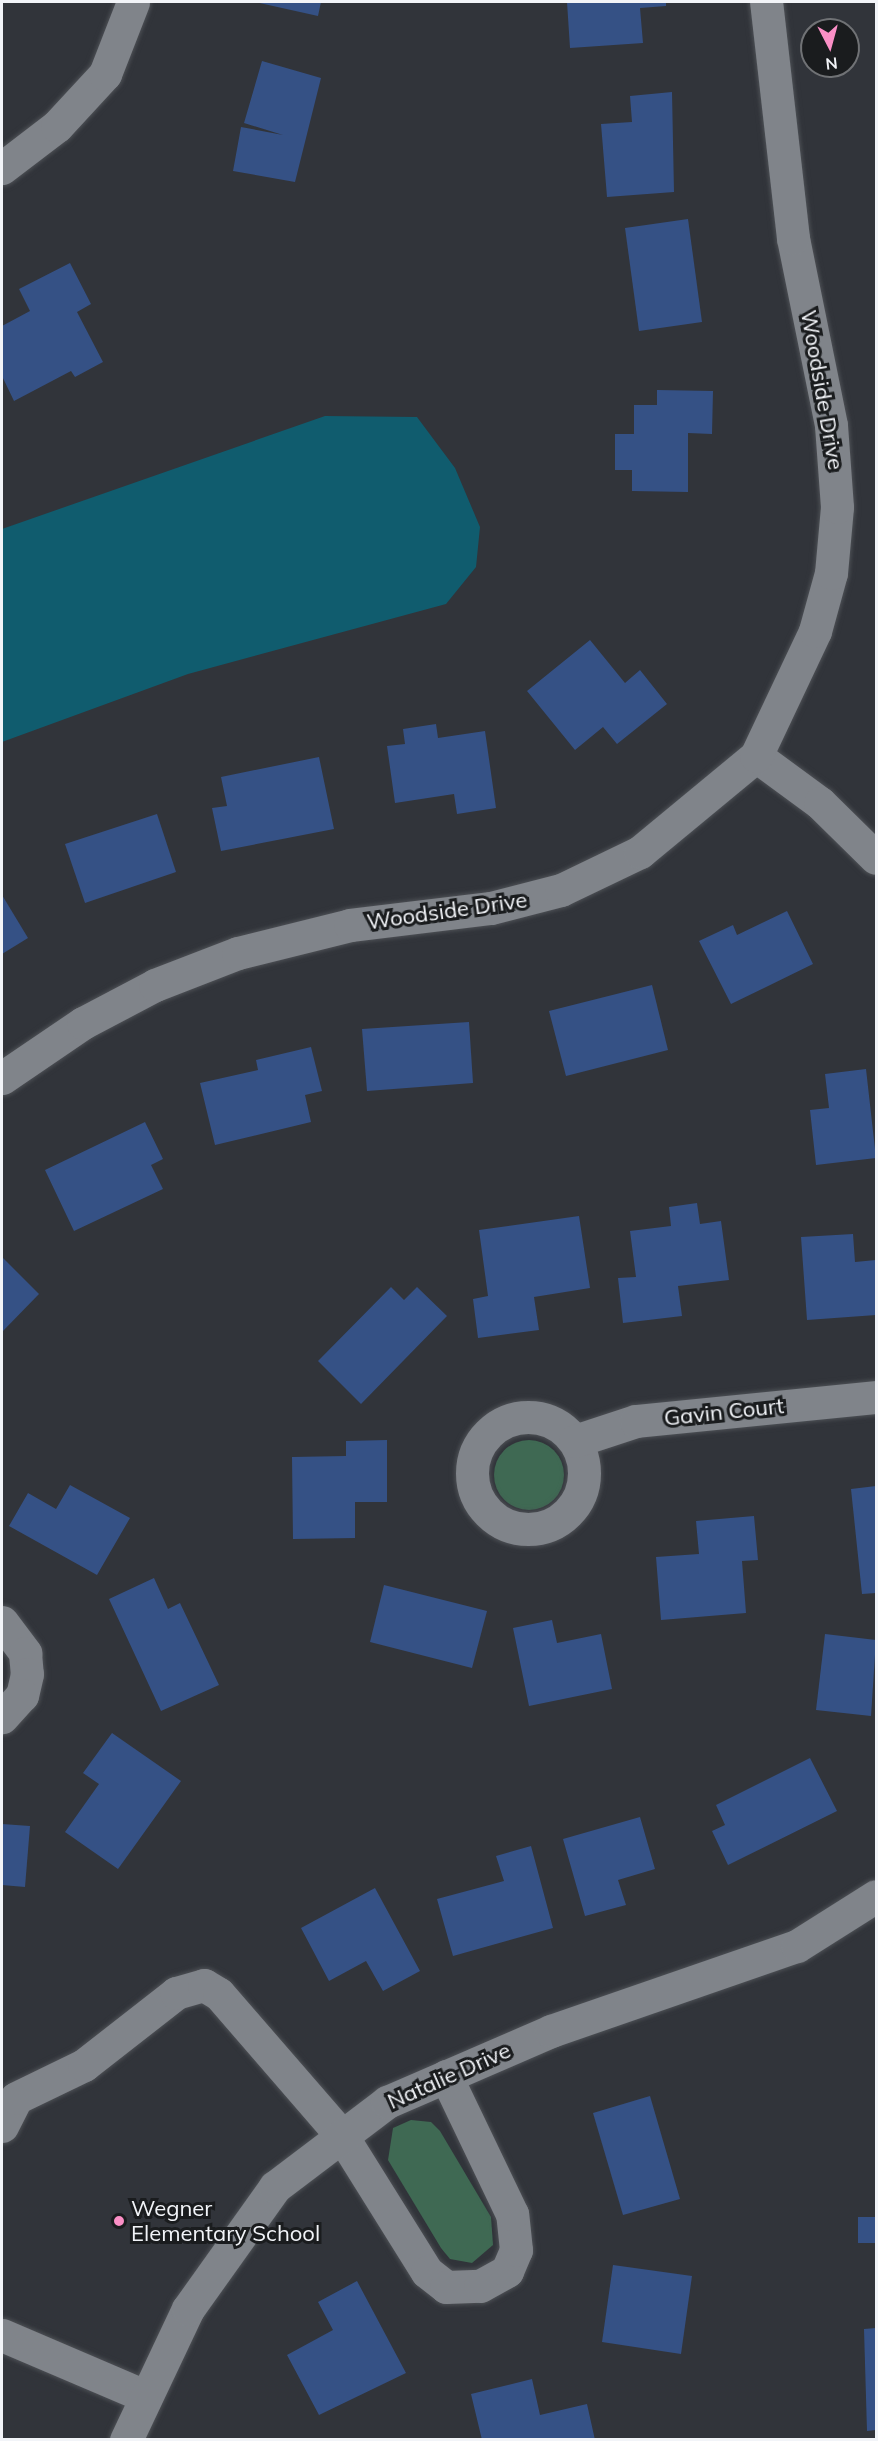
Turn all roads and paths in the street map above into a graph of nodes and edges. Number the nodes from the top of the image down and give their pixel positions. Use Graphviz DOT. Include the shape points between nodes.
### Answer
graph roads {
  1 [pos="133,2"];
  2 [pos="766,2"];
  3 [pos="2,168"];
  4 [pos="756,756"];
  5 [pos="876,858"];
  6 [pos="2,1078"];
  7 [pos="876,1397"];
  8 [pos="575,1441"];
  9 [pos="2,1622"];
  10 [pos="2,1717"];
  11 [pos="876,1896"];
  12 [pos="446,2076"];
  13 [pos="2,2126"];
  14 [pos="342,2136"];
  15 [pos="2,2335"];
  16 [pos="145,2396"];
  17 [pos="126,2439"];
  1 -- 3 [label="street" via="105,74 57,126"];
  2 -- 4 [label="street, Woodside Drive" via="794,238 831,425 837,507 831,573 815,632"];
  4 -- 5 [label="street" via="820,803"];
  4 -- 6 [label="street, Woodside Drive" via="640,852 571,886 524,902 350,924 238,952 155,985 83,1023"];
  7 -- 8 [label="street, Gavin Court" via="636,1421"];
  9 -- 10 [label="street" via="25,1653 27,1674 22,1695"];
  11 -- 12 [label="street, Natalie Drive" via="797,1946 551,2031"];
  12 -- 14 [label="street, Natalie Drive" via="387,2102"];
  12 -- 14 [label="street" via="512,2214 516,2250 507,2271 480,2286 446,2287 427,2272"];
  13 -- 14 [label="street" via="16,2098 84,2065 176,1992 204,1984 219,1994"];
  14 -- 16 [label="street, Natalie Drive" via="275,2187 188,2309"];
  15 -- 16 [label="street"];
  16 -- 17 [label="street, Natalie Drive"];
}
